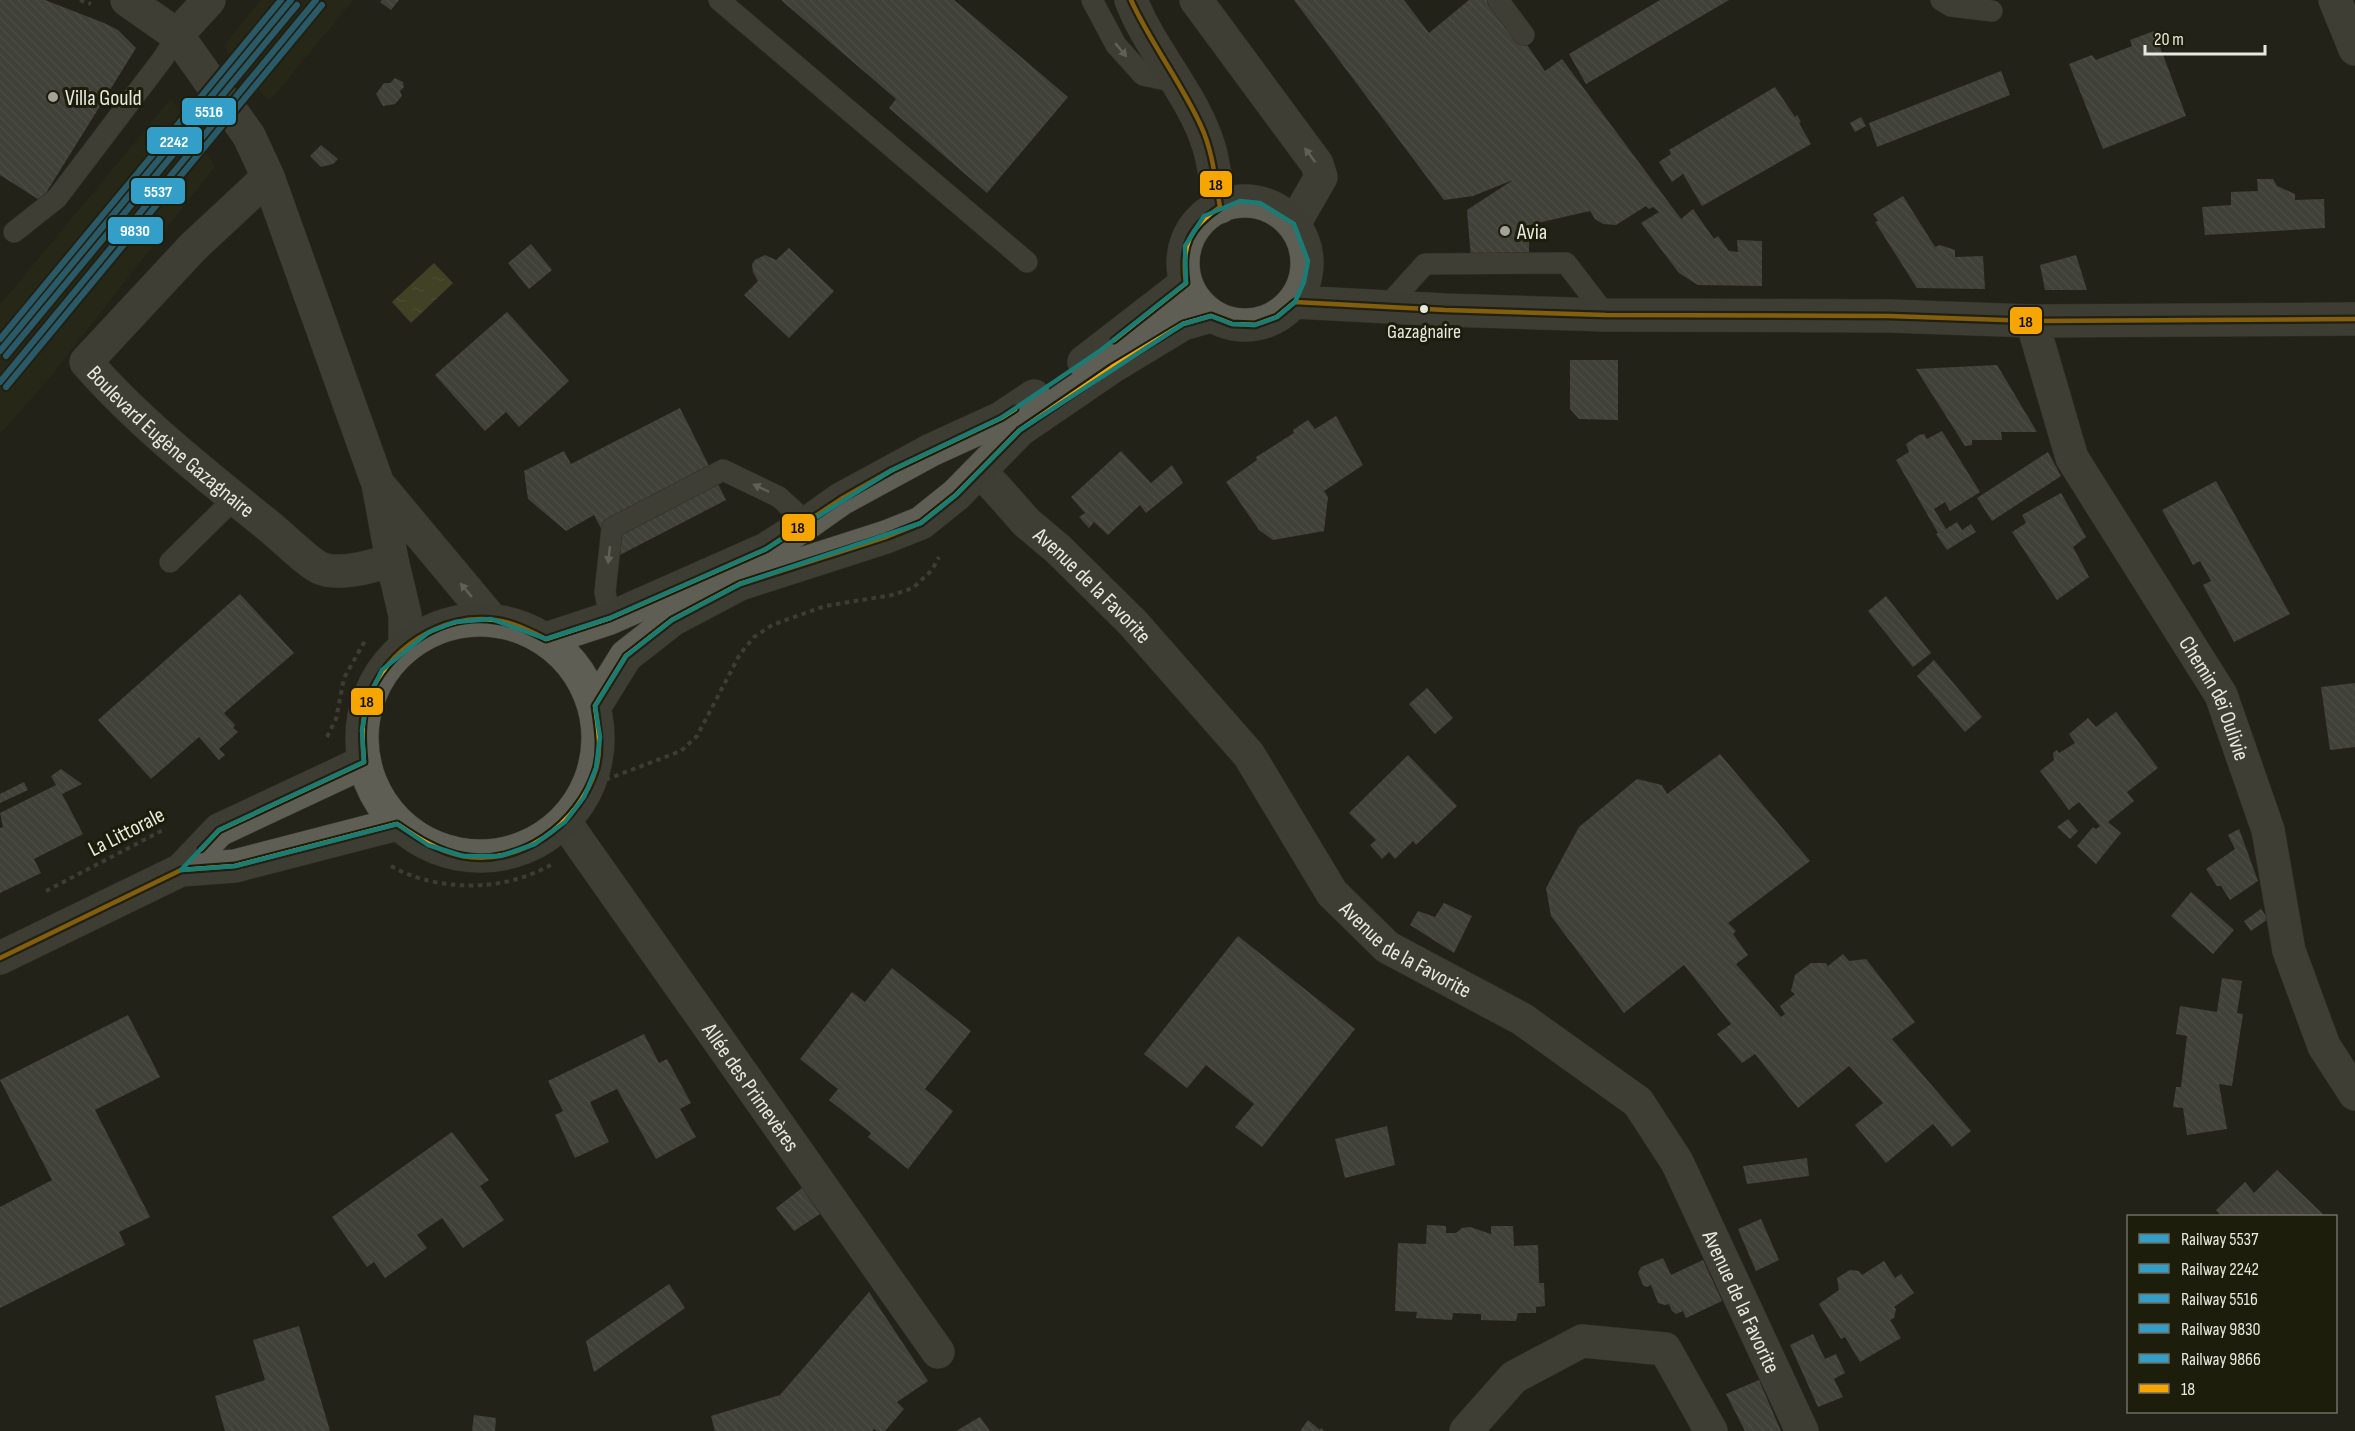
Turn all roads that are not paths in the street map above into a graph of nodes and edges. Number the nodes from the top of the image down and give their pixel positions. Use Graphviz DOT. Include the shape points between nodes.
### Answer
graph roads {
  1 [pos="209,0"];
  2 [pos="719,0"];
  3 [pos="1092,0"];
  4 [pos="1131,0"];
  5 [pos="1196,0"];
  6 [pos="1498,0"];
  7 [pos="1941,0"];
  8 [pos="2336,0"];
  9 [pos="113,4"];
  10 [pos="1992,11"];
  11 [pos="177,35"];
  12 [pos="1524,35"];
  13 [pos="2355,49"];
  14 [pos="1175,82"];
  15 [pos="268,177"];
  16 [pos="1220,207"];
  17 [pos="1294,224"];
  18 [pos="14,232"];
  19 [pos="1027,262"];
  20 [pos="1186,283"];
  21 [pos="1294,302"];
  22 [pos="1387,306"];
  23 [pos="1606,315"];
  24 [pos="1211,316"];
  25 [pos="2355,319"];
  26 [pos="2032,321"];
  27 [pos="980,472"];
  28 [pos="378,484"];
  29 [pos="235,498"];
  30 [pos="807,523"];
  31 [pos="392,560"];
  32 [pos="170,562"];
  33 [pos="610,618"];
  34 [pos="490,619"];
  35 [pos="546,639"];
  36 [pos="405,647"];
  37 [pos="595,706"];
  38 [pos="364,762"];
  39 [pos="565,822"];
  40 [pos="397,824"];
  41 [pos="181,870"];
  42 [pos="0,958"];
  43 [pos="2355,1094"];
  44 [pos="938,1352"];
  45 [pos="1466,1431"];
  46 [pos="1711,1431"];
  47 [pos="1802,1431"];
  1 -- 11 [label="street"];
  2 -- 19 [label="lane"];
  3 -- 14 [label="lane, one-way" via="1116,45 1143,75"];
  4 -- 14 [label="main road" via="1140,24"];
  17 -- 5 [label="street, one-way" via="1321,177 1317,164"];
  6 -- 12 [label="lane"];
  7 -- 10 [label="lane" via="1951,6"];
  8 -- 13 [label="street"];
  9 -- 11 [label="street"];
  11 -- 15 [label="street" via="249,136"];
  11 -- 18 [label="lane" via="57,198"];
  14 -- 16 [label="main road" via="1197,117 1210,148"];
  15 -- 28 [label="street"];
  15 -- 29 [label="street, Boulevard Eugène Gazagnaire" via="193,248 86,362 109,388"];
  16 -- 17 [label="main road" via="1240,201 1260,203 1278,210"];
  16 -- 20 [label="main road" via="1204,216 1185,246 1182,264"];
  17 -- 21 [label="main road" via="1308,261 1304,282"];
  20 -- 24 [label="main road" via="1194,300"];
  20 -- 30 [label="main road" via="1101,350 1001,418 892,470"];
  21 -- 22 [label="main road"];
  21 -- 24 [label="main road" via="1277,317 1255,325 1232,324"];
  22 -- 23 [label="main road"];
  22 -- 23 [label="lane" via="1425,264 1566,263"];
  23 -- 26 [label="main road"];
  24 -- 27 [label="main road" via="1183,324 1112,366 1020,430"];
  25 -- 26 [label="main road"];
  26 -- 43 [label="street, Chemin deï Oulivie" via="2072,458 2221,695 2268,830 2289,951 2324,1046"];
  27 -- 37 [label="main road" via="921,523 740,584 672,620 626,656"];
  27 -- 47 [label="street, Avenue de la Favorite" via="1026,522 1133,623 1249,755 1332,893 1387,947 1522,1019 1638,1102 1677,1162"];
  28 -- 31 [label="street"];
  34 -- 28 [label="street, one-way"];
  29 -- 31 [label="street, Boulevard Eugène Gazagnaire" via="320,568 366,568"];
  29 -- 32 [label="lane"];
  30 -- 33 [label="main road" via="766,549"];
  30 -- 33 [label="lane, one-way" via="779,497 723,470 612,528 605,592"];
  31 -- 36 [label="street" via="405,615"];
  33 -- 35 [label="main road"];
  34 -- 35 [label="main road" via="516,625"];
  34 -- 36 [label="main road" via="455,622"];
  35 -- 37 [label="main road" via="568,657"];
  36 -- 38 [label="main road" via="382,670 368,699 362,730"];
  37 -- 39 [label="main road" via="600,737 596,768 584,797"];
  38 -- 40 [label="main road" via="376,796"];
  38 -- 41 [label="main road" via="219,830"];
  39 -- 40 [label="main road" via="535,844 500,856 463,856 428,845"];
  39 -- 44 [label="street, Allée des Primevères"];
  40 -- 41 [label="main road" via="235,866"];
  41 -- 42 [label="main road"];
  45 -- 46 [label="street" via="1514,1377 1581,1341 1665,1349"];
}
